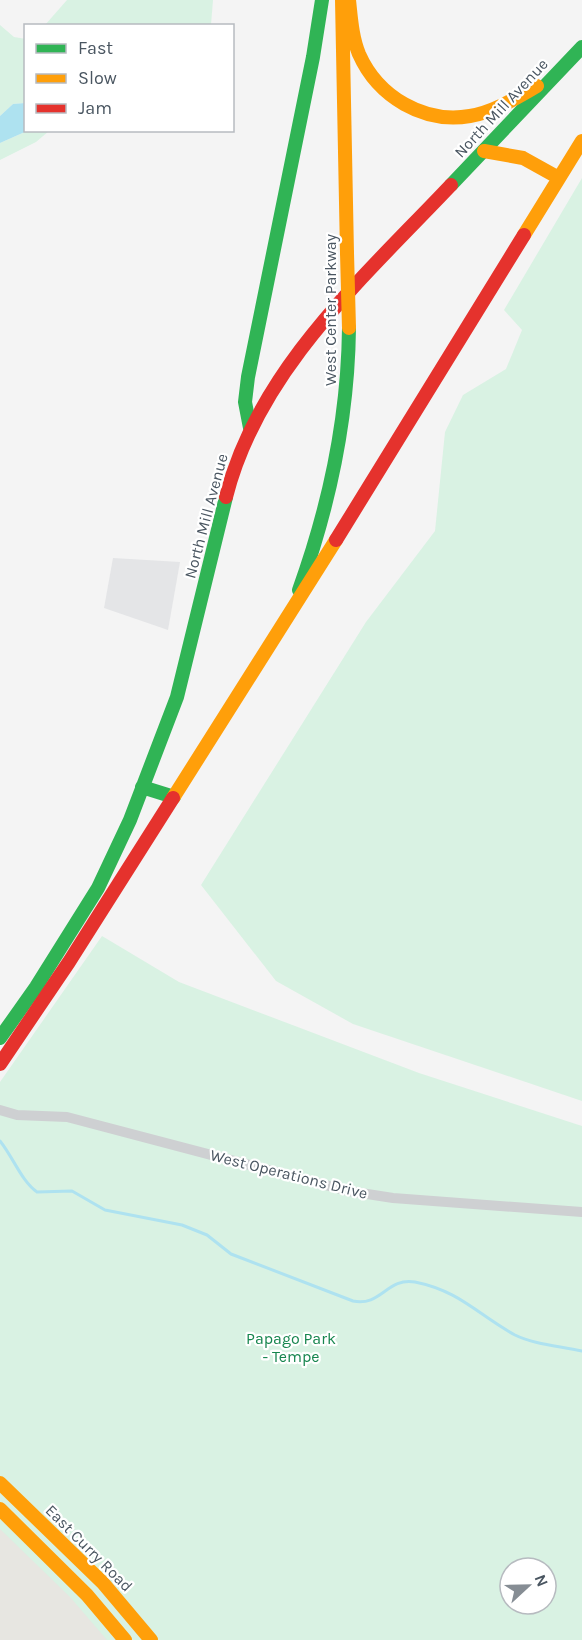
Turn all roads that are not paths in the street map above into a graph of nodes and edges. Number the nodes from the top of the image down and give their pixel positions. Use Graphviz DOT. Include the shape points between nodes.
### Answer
graph roads {
  1 [pos="322,0"];
  2 [pos="342,0"];
  3 [pos="349,0"];
  4 [pos="582,46"];
  5 [pos="553,76"];
  6 [pos="582,141"];
  7 [pos="484,151"];
  8 [pos="559,178"];
  9 [pos="250,428"];
  10 [pos="291,612"];
  11 [pos="142,787"];
  12 [pos="174,797"];
  13 [pos="0,1038"];
  14 [pos="0,1064"];
  15 [pos="0,1110"];
  16 [pos="582,1212"];
  17 [pos="0,1483"];
  18 [pos="0,1509"];
  19 [pos="125,1640"];
  20 [pos="151,1640"];
  1 -- 9 [label="main road" via="252,354 245,402"];
  2 -- 10 [label="main road, West Center Parkway, bridge" via="349,328 346,405 322,524"];
  3 -- 5 [label="main road" via="356,46 365,67 385,90 415,110 468,117 504,104"];
  4 -- 5 [label="main road, North Mill Avenue"];
  5 -- 7 [label="main road, North Mill Avenue"];
  6 -- 8 [label="main road"];
  7 -- 8 [label="main road" via="514,153"];
  7 -- 9 [label="main road, North Mill Avenue" via="335,308 275,386"];
  8 -- 10 [label="main road"];
  9 -- 11 [label="main road, North Mill Avenue" via="229,486 177,697"];
  10 -- 12 [label="main road"];
  11 -- 12 [label="main road"];
  11 -- 13 [label="main road, North Mill Avenue" via="98,888"];
  12 -- 14 [label="main road"];
  15 -- 16 [label="street, West Operations Drive" via="17,1115 67,1117 348,1191"];
  17 -- 20 [label="main road, East Curry Road" via="103,1583"];
  18 -- 19 [label="main road, East Curry Road" via="87,1595"];
}
